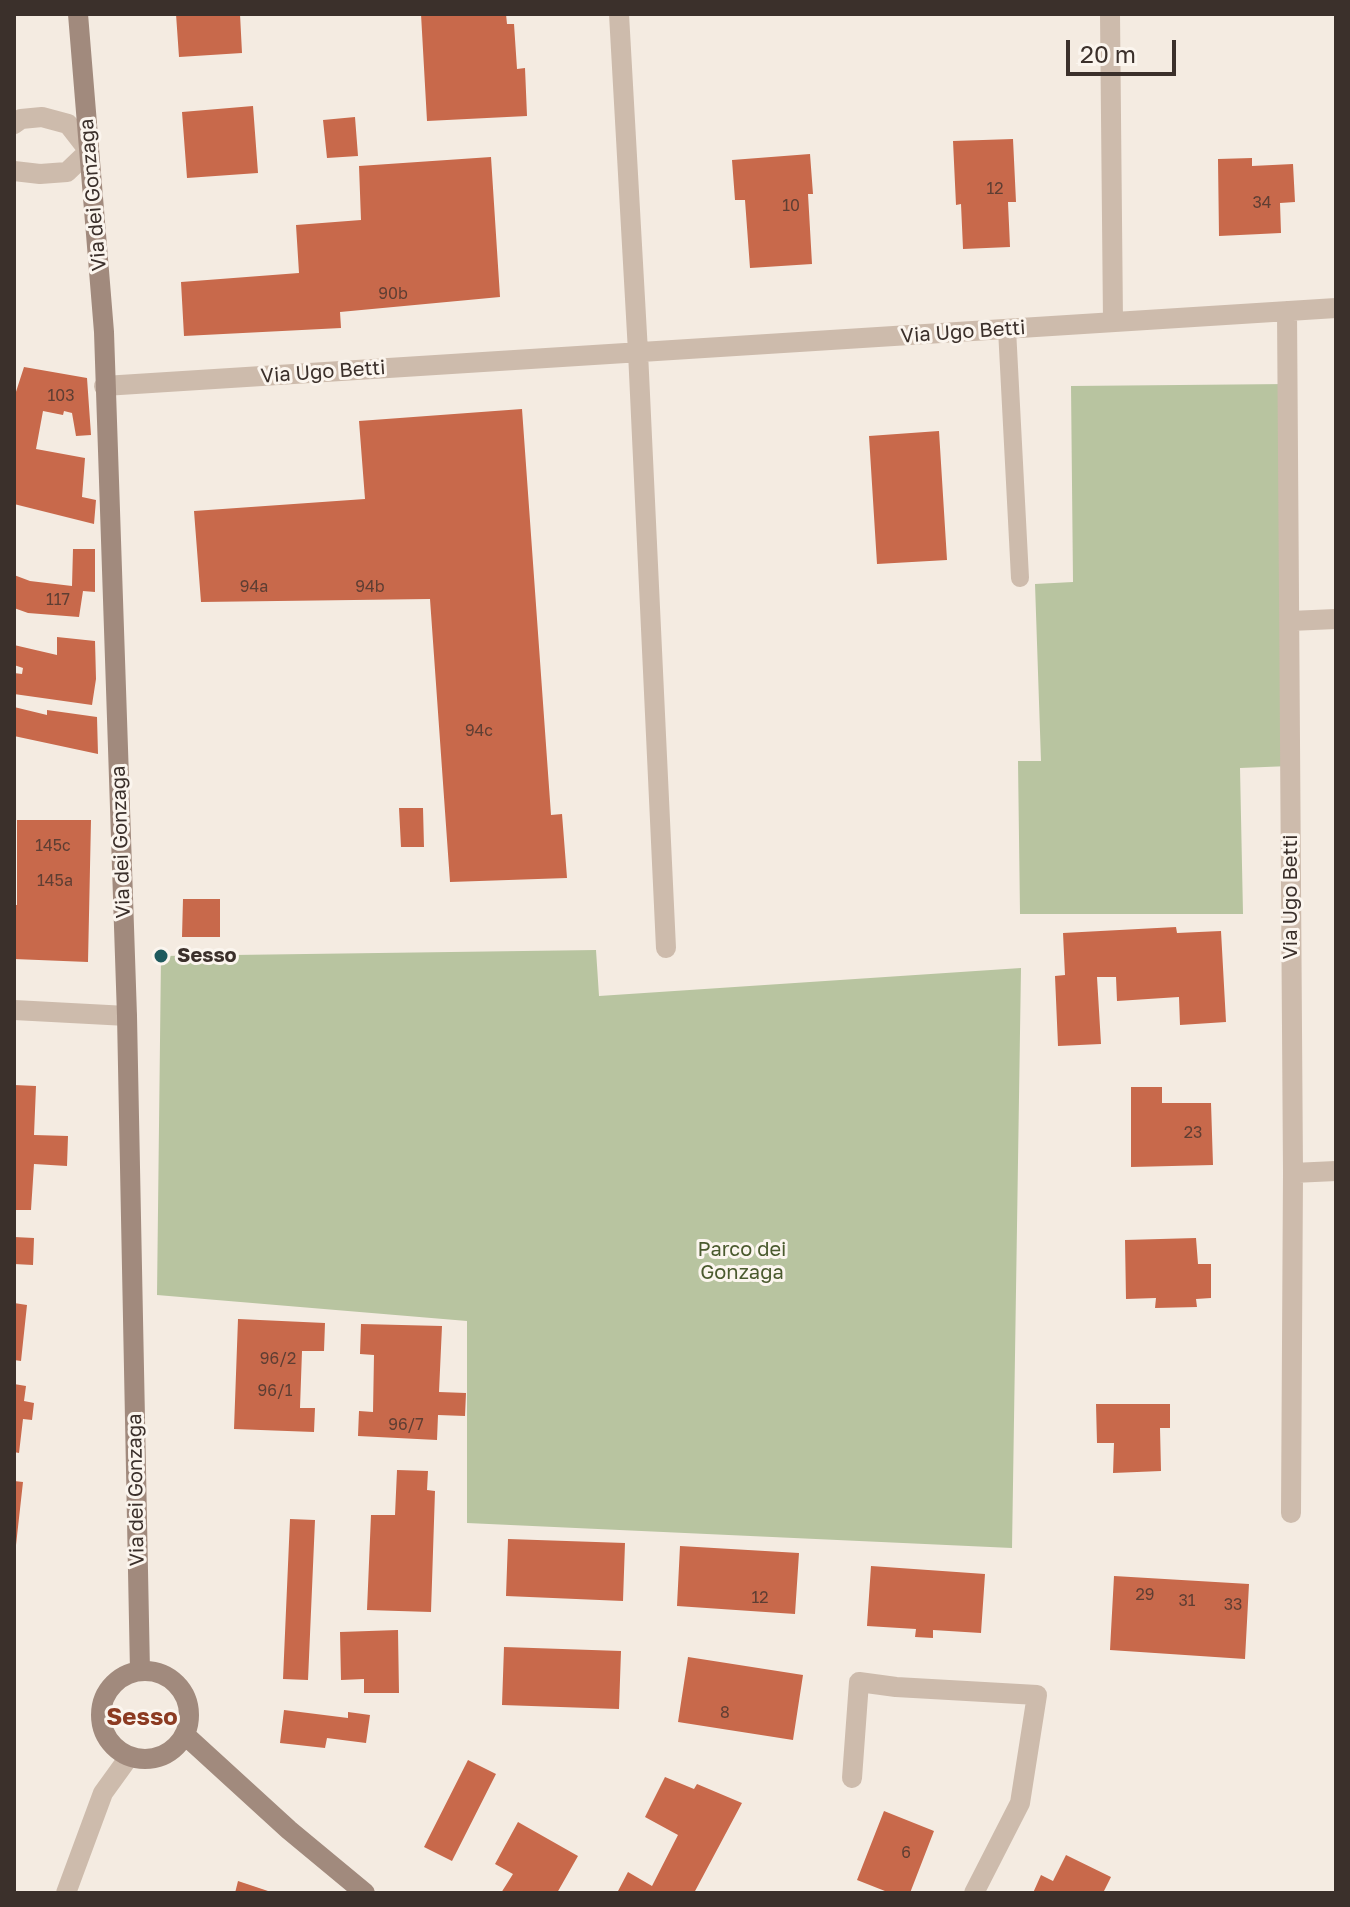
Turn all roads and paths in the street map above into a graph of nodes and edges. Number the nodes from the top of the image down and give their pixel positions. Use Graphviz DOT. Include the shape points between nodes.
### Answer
graph roads {
  1 [pos="78,14"];
  2 [pos="619,14"];
  3 [pos="1110,14"];
  4 [pos="14,124"];
  5 [pos="89,151"];
  6 [pos="14,171"];
  7 [pos="1336,308"];
  8 [pos="1287,311"];
  9 [pos="1113,322"];
  10 [pos="1007,329"];
  11 [pos="638,352"];
  12 [pos="104,386"];
  13 [pos="1020,578"];
  14 [pos="1336,619"];
  15 [pos="1290,621"];
  16 [pos="666,948"];
  17 [pos="14,1010"];
  18 [pos="127,1016"];
  19 [pos="1336,1171"];
  20 [pos="1293,1173"];
  21 [pos="1291,1513"];
  22 [pos="140,1671"];
  23 [pos="185,1735"];
  24 [pos="129,1757"];
  25 [pos="852,1778"];
  26 [pos="66,1893"];
  27 [pos="365,1893"];
  28 [pos="974,1893"];
  1 -- 5 [label="main road, Via dei Gonzaga"];
  2 -- 11 [label="street"];
  3 -- 9 [label="street"];
  4 -- 5 [label="street" via="42,117 68,124"];
  5 -- 6 [label="street" via="67,172"];
  5 -- 12 [label="main road, Via dei Gonzaga"];
  7 -- 8 [label="street, Via Ugo Betti"];
  8 -- 9 [label="street, Via Ugo Betti"];
  8 -- 15 [label="street, Via Ugo Betti"];
  9 -- 10 [label="street, Via Ugo Betti"];
  10 -- 11 [label="street, Via Ugo Betti"];
  10 -- 13 [label="lane"];
  11 -- 12 [label="street, Via Ugo Betti"];
  11 -- 16 [label="street"];
  12 -- 18 [label="main road, Via dei Gonzaga"];
  14 -- 15 [label="street"];
  15 -- 20 [label="street, Via Ugo Betti"];
  17 -- 18 [label="street"];
  18 -- 22 [label="main road, Via dei Gonzaga"];
  19 -- 20 [label="street"];
  20 -- 21 [label="street, Via Ugo Betti"];
  22 -- 23 [label="main road" via="175,1682 186,1697 190,1716"];
  22 -- 24 [label="main road" via="110,1687 102,1702 105,1735"];
  23 -- 24 [label="main road" via="162,1756"];
  23 -- 27 [label="main road"];
  24 -- 26 [label="street" via="103,1793"];
  25 -- 28 [label="street" via="859,1682 1037,1695 1020,1803"];
}
